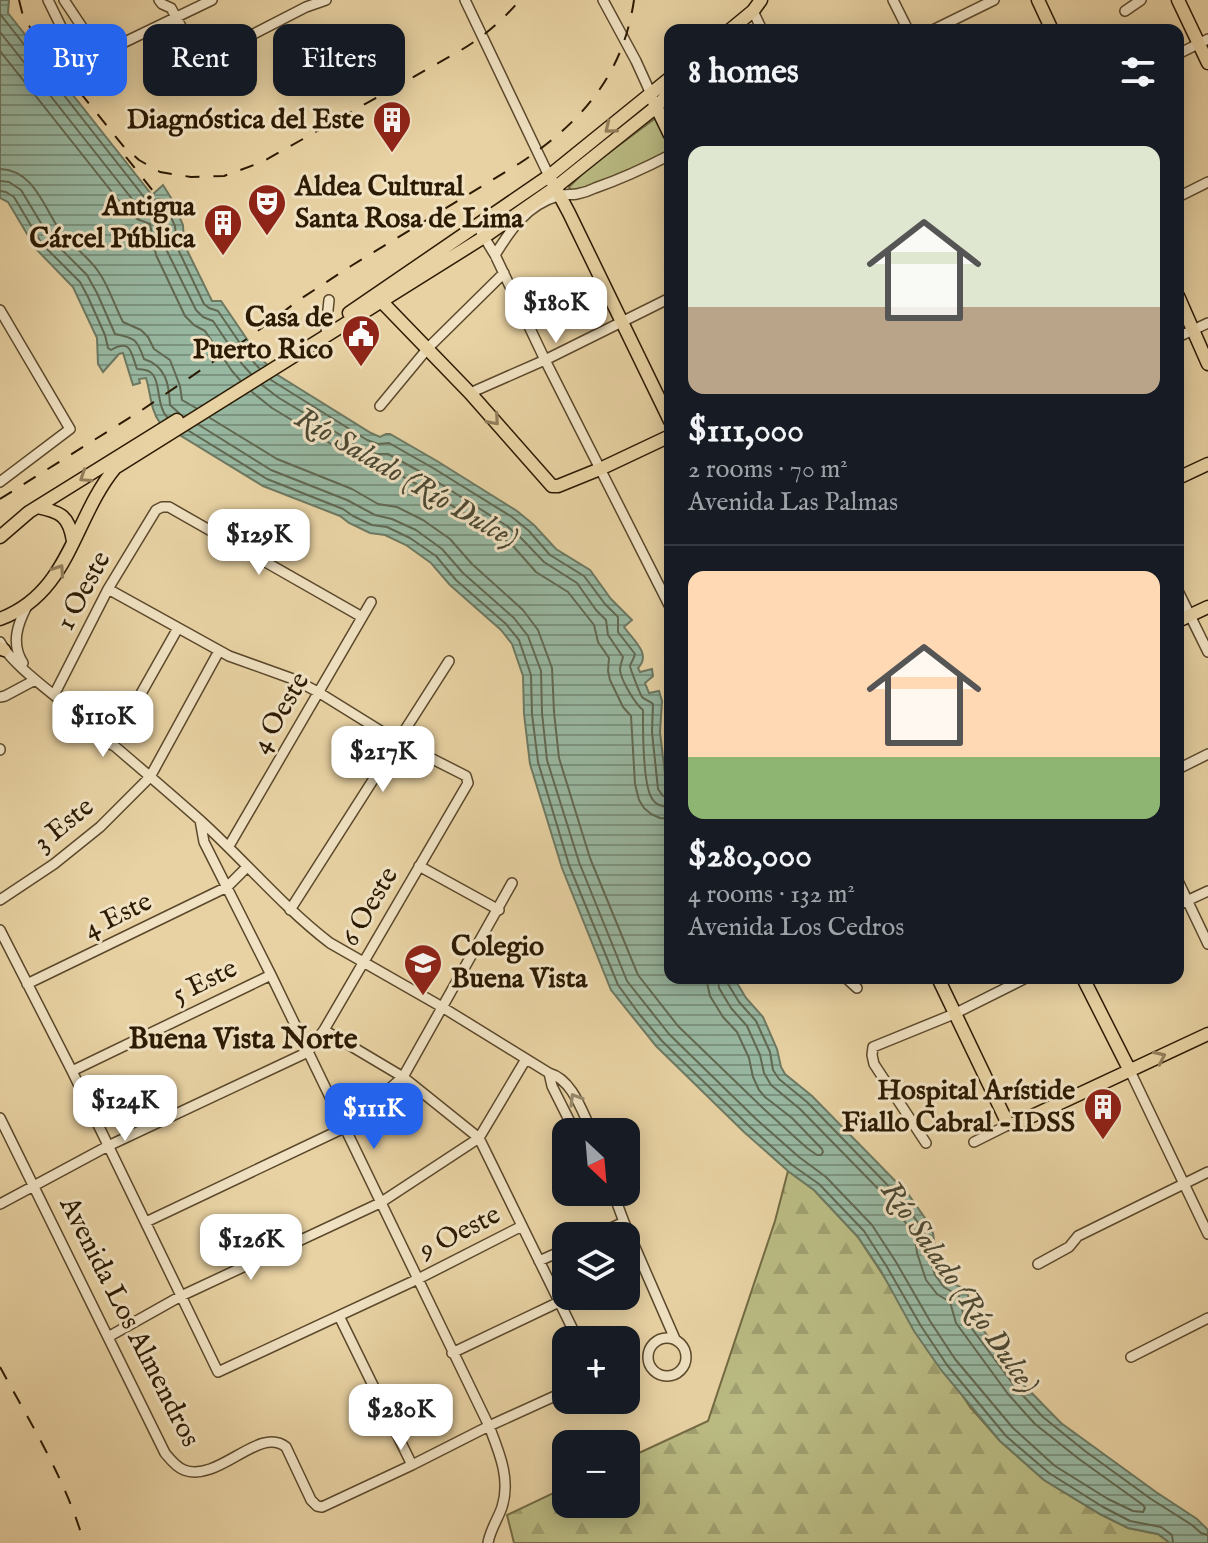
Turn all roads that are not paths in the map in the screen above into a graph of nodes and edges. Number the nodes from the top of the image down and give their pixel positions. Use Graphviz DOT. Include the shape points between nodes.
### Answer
graph roads {
  1 [pos="48,0"];
  2 [pos="64,0"];
  3 [pos="159,0"];
  4 [pos="212,0"];
  5 [pos="326,0"];
  6 [pos="465,0"];
  7 [pos="603,0"];
  8 [pos="761,0"];
  9 [pos="893,0"];
  10 [pos="994,0"];
  11 [pos="1038,0"];
  12 [pos="1141,0"];
  13 [pos="1178,0"];
  14 [pos="171,4"];
  15 [pos="753,11"];
  16 [pos="1125,11"];
  17 [pos="177,17"];
  18 [pos="60,24"];
  19 [pos="737,24"];
  20 [pos="759,24"];
  21 [pos="905,24"];
  22 [pos="945,24"];
  23 [pos="1049,24"];
  24 [pos="1203,42"];
  25 [pos="1184,51"];
  26 [pos="1208,63"];
  27 [pos="664,86"];
  28 [pos="664,95"];
  29 [pos="653,101"];
  30 [pos="664,123"];
  31 [pos="664,158"];
  32 [pos="1208,182"];
  33 [pos="555,186"];
  34 [pos="1184,194"];
  35 [pos="481,231"];
  36 [pos="495,255"];
  37 [pos="504,273"];
  38 [pos="329,300"];
  39 [pos="664,301"];
  40 [pos="382,302"];
  41 [pos="1184,309"];
  42 [pos="0,310"];
  43 [pos="622,321"];
  44 [pos="1208,323"];
  45 [pos="326,329"];
  46 [pos="1194,330"];
  47 [pos="1184,334"];
  48 [pos="428,348"];
  49 [pos="545,360"];
  50 [pos="1208,364"];
  51 [pos="270,366"];
  52 [pos="470,393"];
  53 [pos="380,406"];
  54 [pos="664,408"];
  55 [pos="664,439"];
  56 [pos="153,440"];
  57 [pos="1208,464"];
  58 [pos="600,469"];
  59 [pos="1184,475"];
  60 [pos="0,482"];
  61 [pos="37,507"];
  62 [pos="0,537"];
  63 [pos="73,541"];
  64 [pos="108,589"];
  65 [pos="664,595"];
  66 [pos="371,602"];
  67 [pos="29,604"];
  68 [pos="1208,607"];
  69 [pos="362,617"];
  70 [pos="0,619"];
  71 [pos="1184,619"];
  72 [pos="178,628"];
  73 [pos="1,646"];
  74 [pos="219,651"];
  75 [pos="1208,652"];
  76 [pos="449,661"];
  77 [pos="32,676"];
  78 [pos="318,692"];
  79 [pos="54,695"];
  80 [pos="0,697"];
  81 [pos="397,741"];
  82 [pos="112,745"];
  83 [pos="1208,754"];
  84 [pos="1184,766"];
  85 [pos="150,777"];
  86 [pos="200,820"];
  87 [pos="229,846"];
  88 [pos="419,866"];
  89 [pos="247,867"];
  90 [pos="512,883"];
  91 [pos="227,887"];
  92 [pos="1208,891"];
  93 [pos="1,898"];
  94 [pos="1184,903"];
  95 [pos="1184,905"];
  96 [pos="290,910"];
  97 [pos="499,910"];
  98 [pos="0,930"];
  99 [pos="1208,944"];
  100 [pos="363,962"];
  101 [pos="271,975"];
  102 [pos="27,984"];
  103 [pos="853,984"];
  104 [pos="941,984"];
  105 [pos="1014,984"];
  106 [pos="1086,984"];
  107 [pos="857,988"];
  108 [pos="442,1007"];
  109 [pos="954,1014"];
  110 [pos="324,1030"];
  111 [pos="1208,1034"];
  112 [pos="308,1052"];
  113 [pos="526,1059"];
  114 [pos="72,1071"];
  115 [pos="1130,1071"];
  116 [pos="549,1073"];
  117 [pos="403,1077"];
  118 [pos="0,1118"];
  119 [pos="568,1118"];
  120 [pos="586,1118"];
  121 [pos="1011,1124"];
  122 [pos="344,1128"];
  123 [pos="479,1138"];
  124 [pos="974,1142"];
  125 [pos="926,1143"];
  126 [pos="108,1146"];
  127 [pos="1208,1172"];
  128 [pos="1184,1183"];
  129 [pos="34,1186"];
  130 [pos="380,1203"];
  131 [pos="0,1204"];
  132 [pos="618,1206"];
  133 [pos="146,1222"];
  134 [pos="624,1222"];
  135 [pos="522,1226"];
  136 [pos="1208,1234"];
  137 [pos="552,1255"];
  138 [pos="640,1259"];
  139 [pos="539,1261"];
  140 [pos="1038,1264"];
  141 [pos="418,1279"];
  142 [pos="552,1288"];
  143 [pos="181,1296"];
  144 [pos="552,1305"];
  145 [pos="339,1316"];
  146 [pos="1208,1318"];
  147 [pos="108,1337"];
  148 [pos="675,1339"];
  149 [pos="452,1353"];
  150 [pos="1131,1357"];
  151 [pos="552,1397"];
  152 [pos="489,1426"];
  153 [pos="412,1465"];
  154 [pos="488,1543"];
  1 -- 18 [label="street"];
  2 -- 17 [label="street" via="100,54"];
  3 -- 14 [label="street"];
  4 -- 17 [label="street"];
  5 -- 17 [label="street" via="205,59 198,58"];
  6 -- 33 [label="street"];
  7 -- 29 [label="street"];
  8 -- 15 [label="main road"];
  9 -- 21 [label="street"];
  10 -- 22 [label="street"];
  11 -- 23 [label="main road"];
  12 -- 16 [label="street"];
  13 -- 24 [label="main road"];
  14 -- 17 [label="street"];
  15 -- 19 [label="main road"];
  15 -- 20 [label="street"];
  24 -- 25 [label="street"];
  24 -- 26 [label="main road"];
  27 -- 29 [label="main road"];
  28 -- 29 [label="main road"];
  29 -- 30 [label="main road"];
  29 -- 33 [label="main road"];
  31 -- 33 [label="street" via="574,195"];
  32 -- 34 [label="street"];
  33 -- 35 [label="main road"];
  33 -- 36 [label="street" via="514,225"];
  33 -- 43 [label="main road"];
  35 -- 36 [label="street"];
  35 -- 40 [label="main road"];
  35 -- 45 [label="main road"];
  36 -- 37 [label="street"];
  37 -- 48 [label="street"];
  37 -- 49 [label="street"];
  38 -- 45 [label="street"];
  39 -- 43 [label="street"];
  40 -- 48 [label="main road"];
  40 -- 51 [label="main road"];
  41 -- 46 [label="main road"];
  42 -- 60 [label="street" via="70,429"];
  43 -- 49 [label="street"];
  43 -- 54 [label="main road"];
  44 -- 46 [label="street"];
  45 -- 51 [label="main road"];
  46 -- 47 [label="street"];
  46 -- 50 [label="main road"];
  48 -- 52 [label="main road"];
  48 -- 53 [label="street"];
  49 -- 52 [label="street"];
  49 -- 58 [label="street"];
  51 -- 56 [label="main road"];
  52 -- 58 [label="main road, one-way" via="551,485"];
  55 -- 58 [label="main road"];
  56 -- 61 [label="main road, one-way"];
  56 -- 63 [label="main road" via="115,468 96,493"];
  57 -- 59 [label="main road"];
  58 -- 65 [label="street"];
  61 -- 62 [label="main road"];
  61 -- 63 [label="main road" via="65,517"];
  67 -- 63 [label="main road, one-way" via="56,576"];
  64 -- 69 [label="street, 1 Oeste" via="156,510 169,507"];
  64 -- 72 [label="street"];
  64 -- 79 [label="street, 1 Oeste"];
  66 -- 69 [label="street, 4 Oeste"];
  67 -- 70 [label="main road"];
  67 -- 77 [label="street" via="16,640 18,655"];
  68 -- 71 [label="main road"];
  69 -- 78 [label="street, 4 Oeste"];
  71 -- 75 [label="street"];
  72 -- 74 [label="street"];
  72 -- 82 [label="street"];
  73 -- 77 [label="street"];
  74 -- 78 [label="street"];
  74 -- 85 [label="street, 3 Este"];
  76 -- 81 [label="street"];
  77 -- 79 [label="street"];
  77 -- 80 [label="street"];
  78 -- 81 [label="street"];
  78 -- 87 [label="street, 4 Oeste"];
  79 -- 82 [label="street"];
  81 -- 88 [label="street, 6 Oeste" via="466,776 468,783"];
  81 -- 96 [label="street"];
  82 -- 85 [label="street"];
  83 -- 84 [label="street"];
  85 -- 86 [label="street"];
  85 -- 93 [label="street, 3 Este" via="100,827"];
  86 -- 87 [label="street"];
  86 -- 91 [label="street" via="204,842"];
  87 -- 89 [label="street"];
  88 -- 97 [label="street"];
  88 -- 100 [label="street, 6 Oeste"];
  89 -- 91 [label="street, 4 Este"];
  89 -- 96 [label="street"];
  90 -- 97 [label="street"];
  91 -- 101 [label="street"];
  91 -- 102 [label="street, 4 Este"];
  92 -- 94 [label="street"];
  95 -- 99 [label="street"];
  96 -- 100 [label="street"];
  97 -- 108 [label="street"];
  98 -- 102 [label="street"];
  100 -- 108 [label="street"];
  100 -- 110 [label="street, 6 Oeste"];
  101 -- 112 [label="street"];
  101 -- 114 [label="street, 5 Este"];
  102 -- 114 [label="street"];
  103 -- 107 [label="street"];
  104 -- 109 [label="main road"];
  105 -- 109 [label="street"];
  106 -- 115 [label="main road"];
  108 -- 113 [label="street"];
  108 -- 117 [label="street"];
  109 -- 121 [label="main road"];
  109 -- 125 [label="street" via="873,1047 874,1064"];
  110 -- 112 [label="street, 6 Oeste"];
  110 -- 117 [label="street"];
  115 -- 111 [label="main road, one-way"];
  112 -- 122 [label="street"];
  112 -- 126 [label="street"];
  113 -- 116 [label="street"];
  113 -- 123 [label="street"];
  114 -- 126 [label="street"];
  115 -- 121 [label="main road"];
  115 -- 128 [label="street"];
  116 -- 119 [label="street"];
  120 -- 116 [label="street, one-way" via="575,1095"];
  117 -- 122 [label="street"];
  117 -- 123 [label="street"];
  118 -- 129 [label="street, Avenida Los Almendros"];
  121 -- 124 [label="street"];
  122 -- 130 [label="street"];
  122 -- 133 [label="street"];
  123 -- 130 [label="street"];
  123 -- 135 [label="street"];
  126 -- 129 [label="street"];
  126 -- 133 [label="street"];
  127 -- 128 [label="street"];
  128 -- 136 [label="street"];
  128 -- 140 [label="street" via="1078,1236"];
  129 -- 131 [label="street"];
  129 -- 147 [label="street, Avenida Los Almendros"];
  130 -- 141 [label="street"];
  130 -- 143 [label="street"];
  132 -- 134 [label="street"];
  133 -- 143 [label="street"];
  135 -- 139 [label="street"];
  135 -- 141 [label="street, 9 Oeste"];
  137 -- 139 [label="street"];
  138 -- 148 [label="street"];
  139 -- 142 [label="street"];
  141 -- 145 [label="street, 9 Oeste"];
  141 -- 149 [label="street"];
  143 -- 145 [label="street, 9 Oeste" via="218,1372"];
  143 -- 147 [label="street"];
  144 -- 149 [label="street"];
  145 -- 153 [label="street"];
  146 -- 150 [label="street"];
  147 -- 153 [label="street, Avenida Los Almendros" via="165,1453 183,1470 215,1469 260,1444 280,1442 311,1500 328,1506"];
  148 -- 148 [label="street" via="686,1361 675,1374 662,1375 650,1366 649,1352 658,1340"];
  149 -- 152 [label="street"];
  151 -- 152 [label="street"];
  152 -- 153 [label="street"];
  152 -- 154 [label="street" via="505,1475 504,1499"];
}
